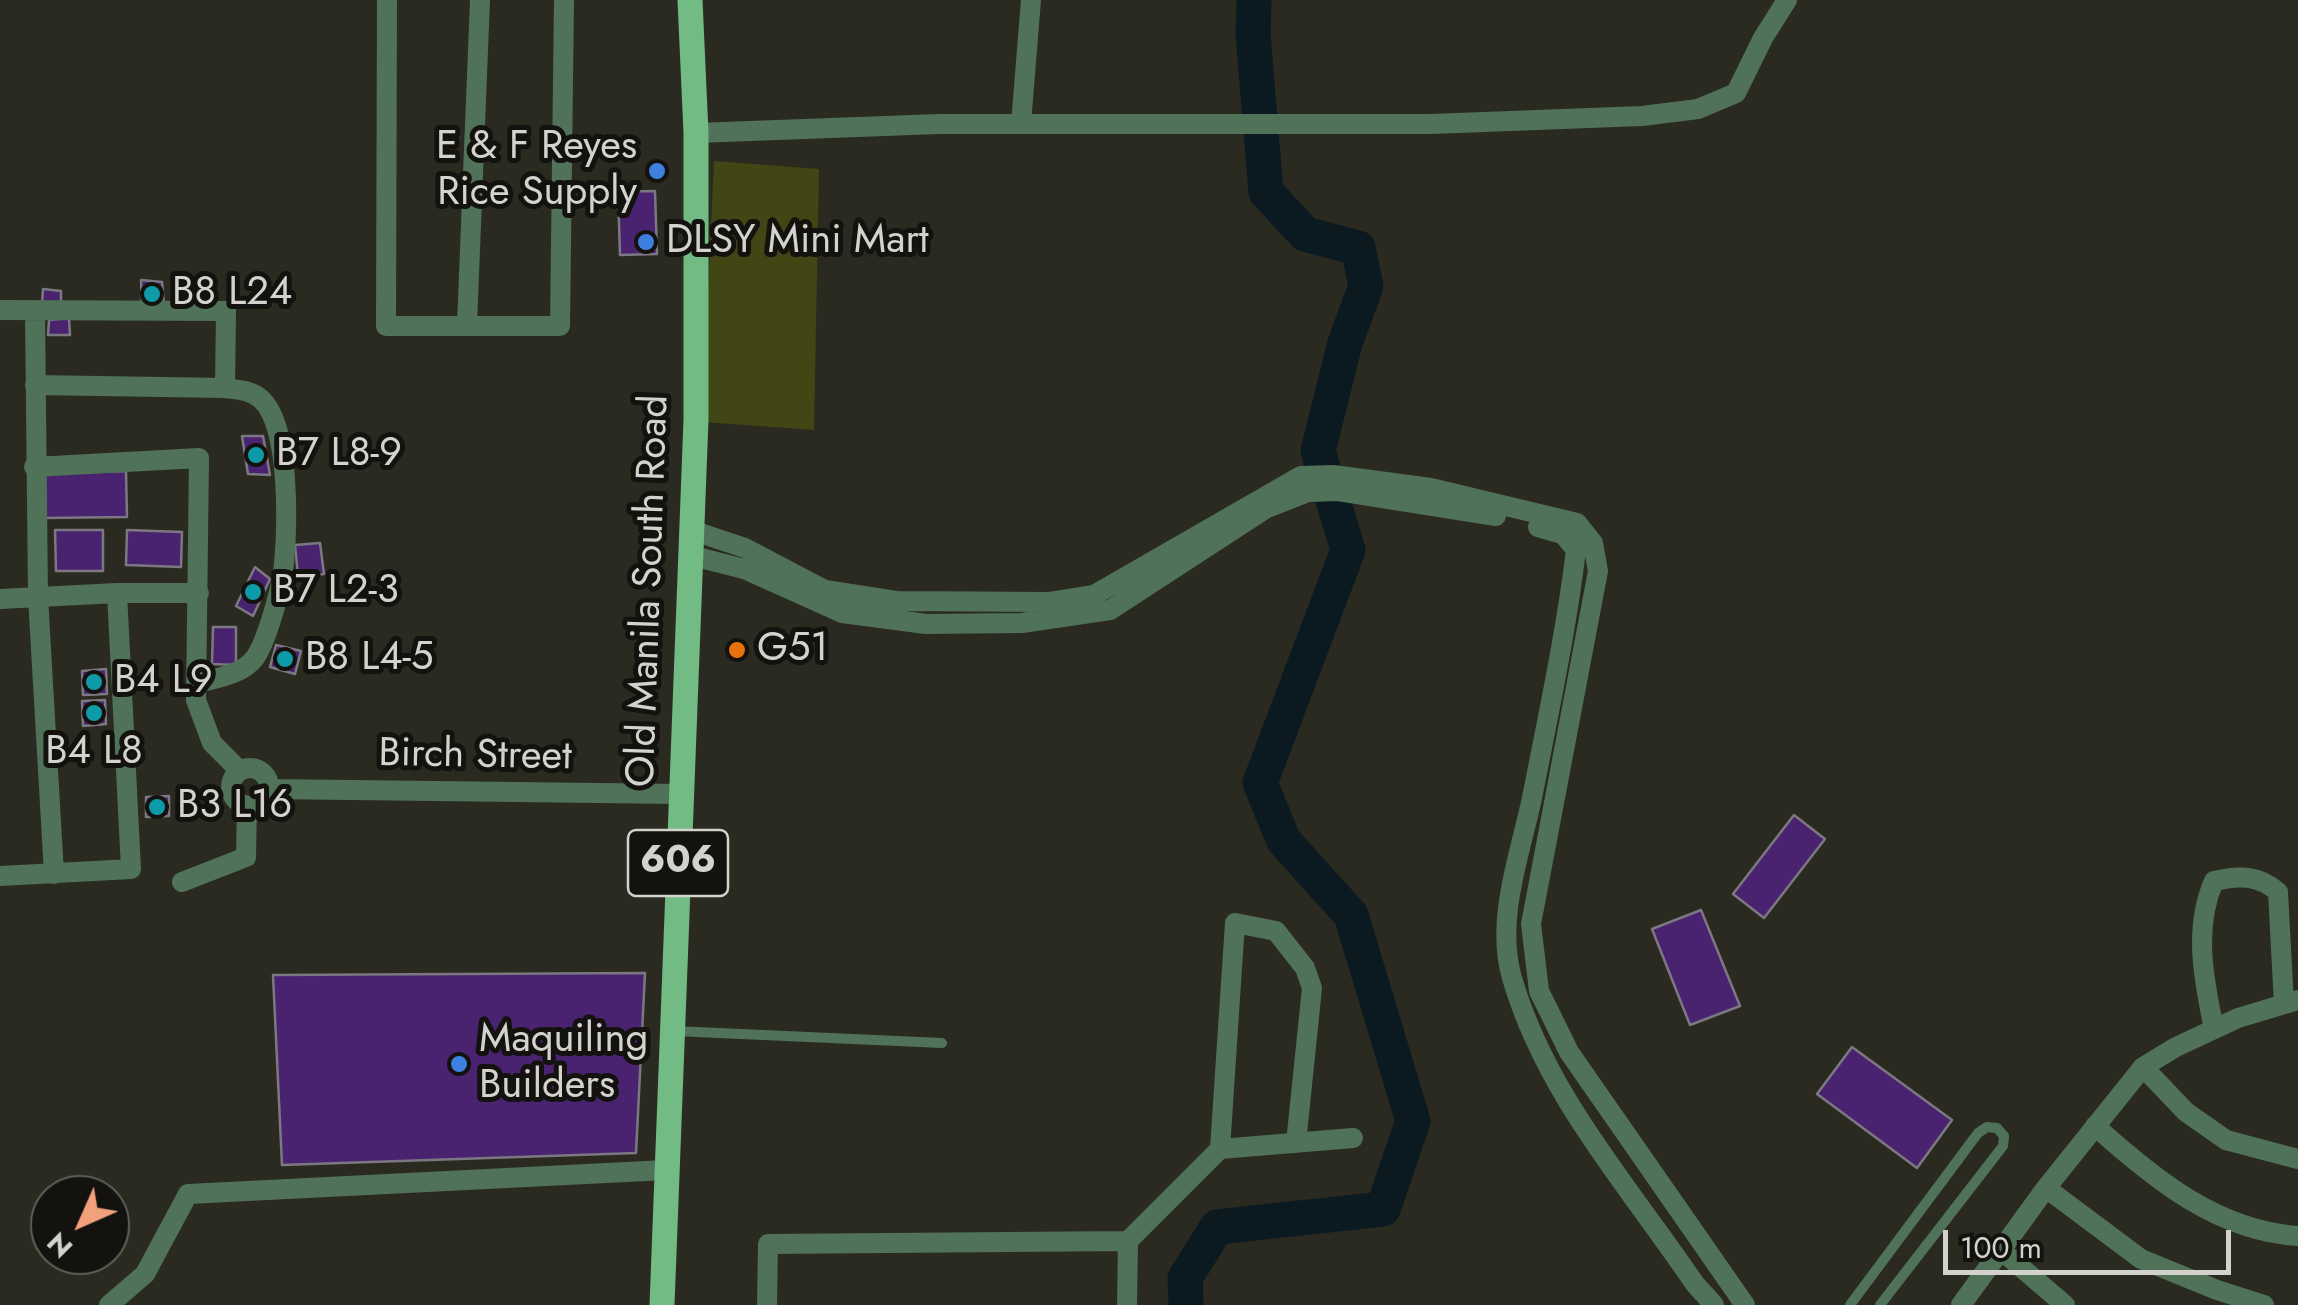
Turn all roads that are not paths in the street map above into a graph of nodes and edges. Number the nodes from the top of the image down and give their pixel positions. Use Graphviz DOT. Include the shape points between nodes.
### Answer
graph roads {
  1 [pos="387,0"];
  2 [pos="480,0"];
  3 [pos="564,0"];
  4 [pos="690,0"];
  5 [pos="1030,0"];
  6 [pos="1787,0"];
  7 [pos="1021,124"];
  8 [pos="696,132"];
  9 [pos="0,310"];
  10 [pos="34,310"];
  11 [pos="467,324"];
  12 [pos="34,385"];
  13 [pos="225,388"];
  14 [pos="34,466"];
  15 [pos="1336,483"];
  16 [pos="690,542"];
  17 [pos="117,593"];
  18 [pos="198,593"];
  19 [pos="38,597"];
  20 [pos="0,600"];
  21 [pos="198,684"];
  22 [pos="1540,756"];
  23 [pos="1562,763"];
  24 [pos="240,771"];
  25 [pos="270,789"];
  26 [pos="680,794"];
  27 [pos="247,806"];
  28 [pos="54,874"];
  29 [pos="0,876"];
  30 [pos="182,882"];
  31 [pos="2291,1002"];
  32 [pos="2214,1029"];
  33 [pos="672,1031"];
  34 [pos="942,1043"];
  35 [pos="2143,1067"];
  36 [pos="1592,1087"];
  37 [pos="1567,1102"];
  38 [pos="2094,1126"];
  39 [pos="1353,1138"];
  40 [pos="1296,1143"];
  41 [pos="1220,1149"];
  42 [pos="2298,1158"];
  43 [pos="666,1170"];
  44 [pos="2046,1188"];
  45 [pos="2298,1236"];
  46 [pos="1128,1241"];
  47 [pos="2002,1251"];
  48 [pos="109,1305"];
  49 [pos="662,1305"];
  50 [pos="767,1305"];
  51 [pos="1127,1305"];
  52 [pos="1714,1305"];
  53 [pos="1745,1305"];
  54 [pos="1850,1305"];
  55 [pos="1880,1305"];
  56 [pos="1961,1305"];
  57 [pos="2065,1305"];
  58 [pos="2264,1305"];
  1 -- 11 [label="street" via="386,326"];
  2 -- 11 [label="street"];
  3 -- 11 [label="street" via="560,326"];
  4 -- 8 [label="main road, Old Manila South Road / 606"];
  5 -- 7 [label="street"];
  6 -- 7 [label="street" via="1736,94 1698,110 1430,124"];
  7 -- 8 [label="street"];
  8 -- 16 [label="main road, Old Manila South Road / 606"];
  9 -- 10 [label="street"];
  10 -- 12 [label="street"];
  10 -- 13 [label="street" via="226,311"];
  12 -- 13 [label="street"];
  12 -- 14 [label="street"];
  13 -- 21 [label="street" via="263,400 280,435 283,573 252,662"];
  14 -- 18 [label="street" via="199,458"];
  14 -- 19 [label="street"];
  15 -- 16 [label="street" via="1304,484 1110,610 1022,623 926,624 842,613"];
  15 -- 22 [label="street" via="1563,534 1576,550"];
  15 -- 23 [label="street" via="1431,488 1576,523 1593,543 1598,572"];
  16 -- 26 [label="main road, Old Manila South Road / 606"];
  17 -- 18 [label="street"];
  17 -- 19 [label="street"];
  17 -- 28 [label="street" via="131,869"];
  18 -- 21 [label="street"];
  19 -- 20 [label="street"];
  19 -- 28 [label="street"];
  21 -- 24 [label="street" via="196,700 212,743"];
  22 -- 23 [label="street"];
  22 -- 37 [label="street" via="1509,900 1510,975 1542,1061"];
  23 -- 36 [label="street" via="1532,924 1540,991"];
  24 -- 25 [label="street" via="260,771"];
  24 -- 27 [label="street" via="232,790"];
  25 -- 26 [label="street, Birch Street"];
  25 -- 27 [label="street" via="260,804"];
  26 -- 33 [label="main road, Old Manila South Road / 606"];
  27 -- 30 [label="street" via="246,858"];
  28 -- 29 [label="street"];
  31 -- 32 [label="street"];
  31 -- 32 [label="street" via="2278,892 2265,880 2234,876 2214,882 2202,950"];
  32 -- 35 [label="street"];
  33 -- 34 [label="lane"];
  33 -- 43 [label="main road, Old Manila South Road / 606"];
  35 -- 38 [label="street"];
  35 -- 42 [label="street" via="2186,1112 2226,1140"];
  36 -- 37 [label="street"];
  36 -- 53 [label="street"];
  37 -- 52 [label="street"];
  38 -- 44 [label="street"];
  38 -- 45 [label="street" via="2147,1173 2213,1215"];
  39 -- 40 [label="street"];
  40 -- 41 [label="street"];
  40 -- 41 [label="street" via="1312,988 1276,931 1235,923"];
  41 -- 46 [label="street"];
  43 -- 48 [label="street" via="188,1194 146,1274"];
  43 -- 49 [label="main road, Old Manila South Road / 606"];
  44 -- 47 [label="street"];
  44 -- 58 [label="street" via="2141,1258"];
  46 -- 50 [label="street" via="768,1244"];
  46 -- 51 [label="street"];
  47 -- 56 [label="street"];
  47 -- 57 [label="street"];
  54 -- 55 [label="lane" via="1978,1133 1997,1128 2003,1146"];
}
